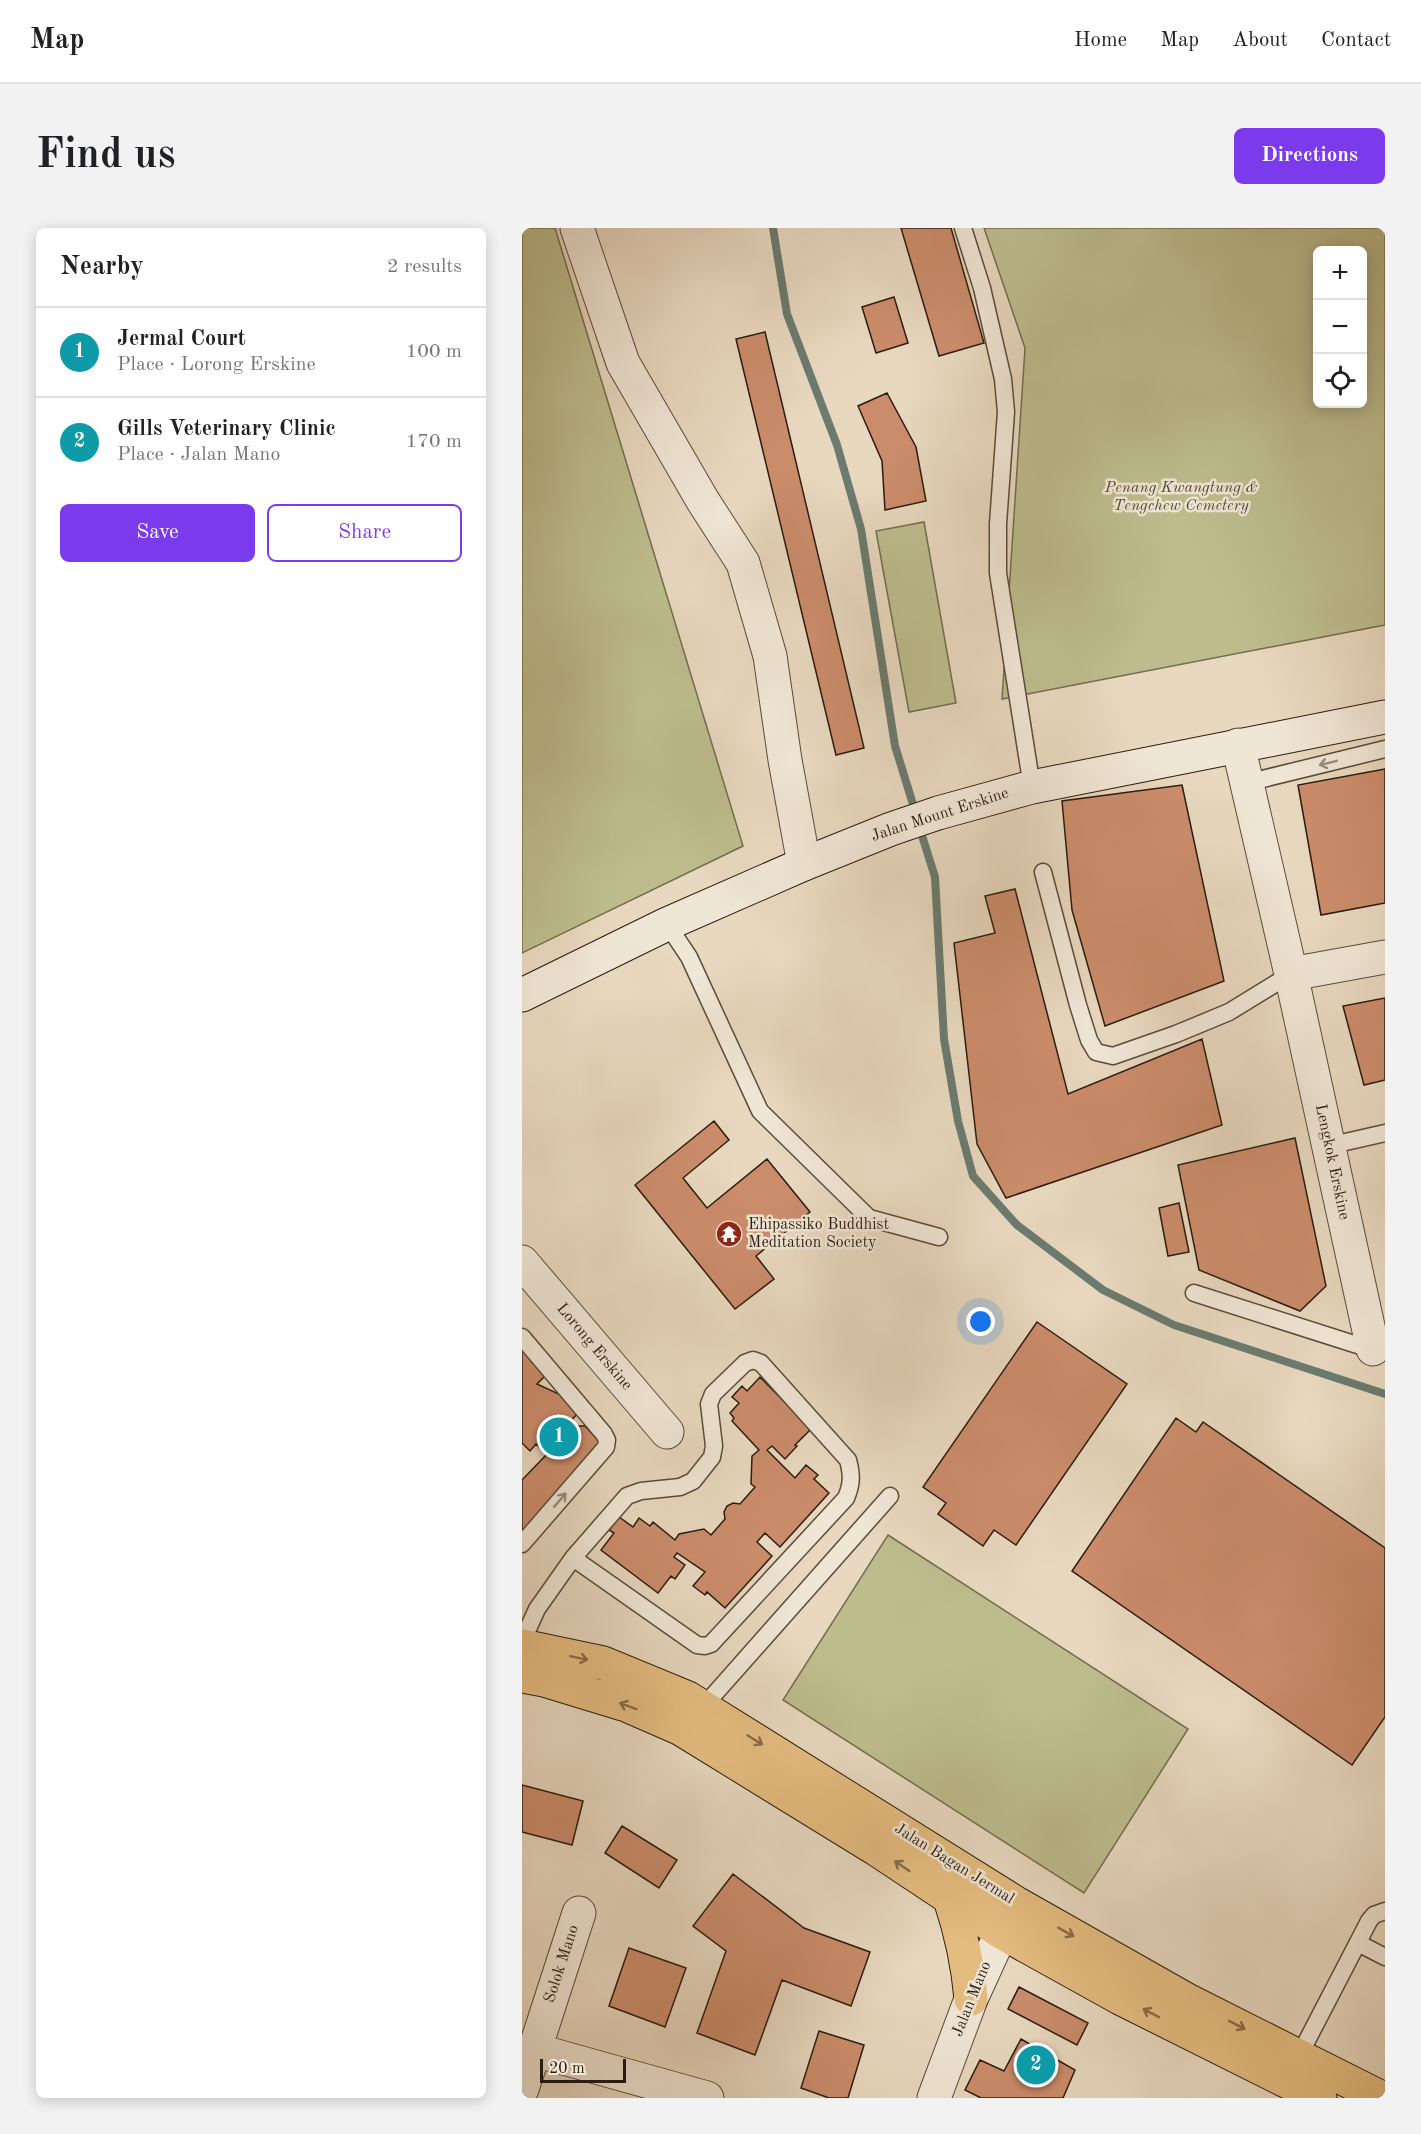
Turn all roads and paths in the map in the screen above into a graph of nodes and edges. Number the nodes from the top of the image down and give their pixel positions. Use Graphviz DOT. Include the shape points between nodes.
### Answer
graph roads {
  1 [pos="577,228"];
  2 [pos="963,228"];
  3 [pos="1385,717"];
  4 [pos="1238,746"];
  5 [pos="1385,749"];
  6 [pos="1246,783"];
  7 [pos="1032,787"];
  8 [pos="804,864"];
  9 [pos="1043,872"];
  10 [pos="667,924"];
  11 [pos="1385,957"];
  12 [pos="1291,974"];
  13 [pos="522,995"];
  14 [pos="1385,1133"];
  15 [pos="1328,1146"];
  16 [pos="939,1238"];
  17 [pos="522,1262"];
  18 [pos="1194,1293"];
  19 [pos="522,1337"];
  20 [pos="1379,1353"];
  21 [pos="667,1432"];
  22 [pos="890,1496"];
  23 [pos="522,1544"];
  24 [pos="573,1558"];
  25 [pos="522,1644"];
  26 [pos="522,1676"];
  27 [pos="703,1707"];
  28 [pos="950,1899"];
  29 [pos="1016,1903"];
  30 [pos="1385,1911"];
  31 [pos="579,1913"];
  32 [pos="1001,1932"];
  33 [pos="1358,1943"];
  34 [pos="1385,1957"];
  35 [pos="971,1999"];
  36 [pos="535,2050"];
  37 [pos="1299,2056"];
  38 [pos="522,2089"];
  39 [pos="707,2098"];
  40 [pos="934,2098"];
  41 [pos="1320,2098"];
  42 [pos="1382,2098"];
  1 -- 8 [label="street" via="623,363 743,563 770,656"];
  2 -- 7 [label="lane" via="1003,379 1006,412 998,573"];
  3 -- 4 [label="street, Jalan Mount Erskine"];
  4 -- 6 [label="street, Lengkok Erskine"];
  4 -- 7 [label="street, Jalan Mount Erskine"];
  5 -- 6 [label="lane, one-way"];
  6 -- 12 [label="street, Lengkok Erskine"];
  7 -- 8 [label="street, Jalan Mount Erskine" via="938,813"];
  8 -- 10 [label="street, Jalan Mount Erskine"];
  9 -- 12 [label="lane" via="1078,1005 1096,1052 1113,1056 1176,1034 1229,1012"];
  10 -- 13 [label="street, Jalan Mount Erskine"];
  10 -- 16 [label="lane" via="689,957 760,1111 869,1218"];
  11 -- 12 [label="street"];
  12 -- 15 [label="street, Lengkok Erskine"];
  14 -- 15 [label="lane"];
  15 -- 20 [label="street, Lengkok Erskine"];
  17 -- 21 [label="street, Lorong Erskine"];
  18 -- 20 [label="lane"];
  23 -- 19 [label="lane, one-way" via="606,1447 607,1440"];
  22 -- 27 [label="lane"];
  24 -- 24 [label="lane" via="627,1496 693,1481 712,1457 709,1404 713,1394 753,1360 761,1363 848,1460 852,1474 846,1498 711,1644 697,1645"];
  24 -- 25 [label="lane" via="537,1609"];
  25 -- 27 [label="main road, Jalan Bagan Jermal, one-way" via="603,1663"];
  28 -- 26 [label="main road, Jalan Bagan Jermal, one-way" via="681,1729 626,1705"];
  27 -- 29 [label="main road, Jalan Bagan Jermal, one-way"];
  28 -- 32 [label="main road, Jalan Bagan Jermal"];
  28 -- 35 [label="main road" via="968,1964"];
  29 -- 32 [label="street, Jalan Mano"];
  29 -- 37 [label="main road, Jalan Bagan Jermal, one-way" via="1189,2001"];
  30 -- 33 [label="lane" via="1374,1915"];
  31 -- 36 [label="street, Solok Mano"];
  32 -- 35 [label="street, Jalan Mano"];
  41 -- 32 [label="main road, Jalan Bagan Jermal, one-way" via="1120,1998"];
  33 -- 34 [label="lane"];
  33 -- 37 [label="lane"];
  35 -- 40 [label="street, Jalan Mano"];
  36 -- 38 [label="street, Solok Mano"];
  36 -- 39 [label="street"];
  37 -- 42 [label="main road, Jalan Bagan Jermal"];
}
